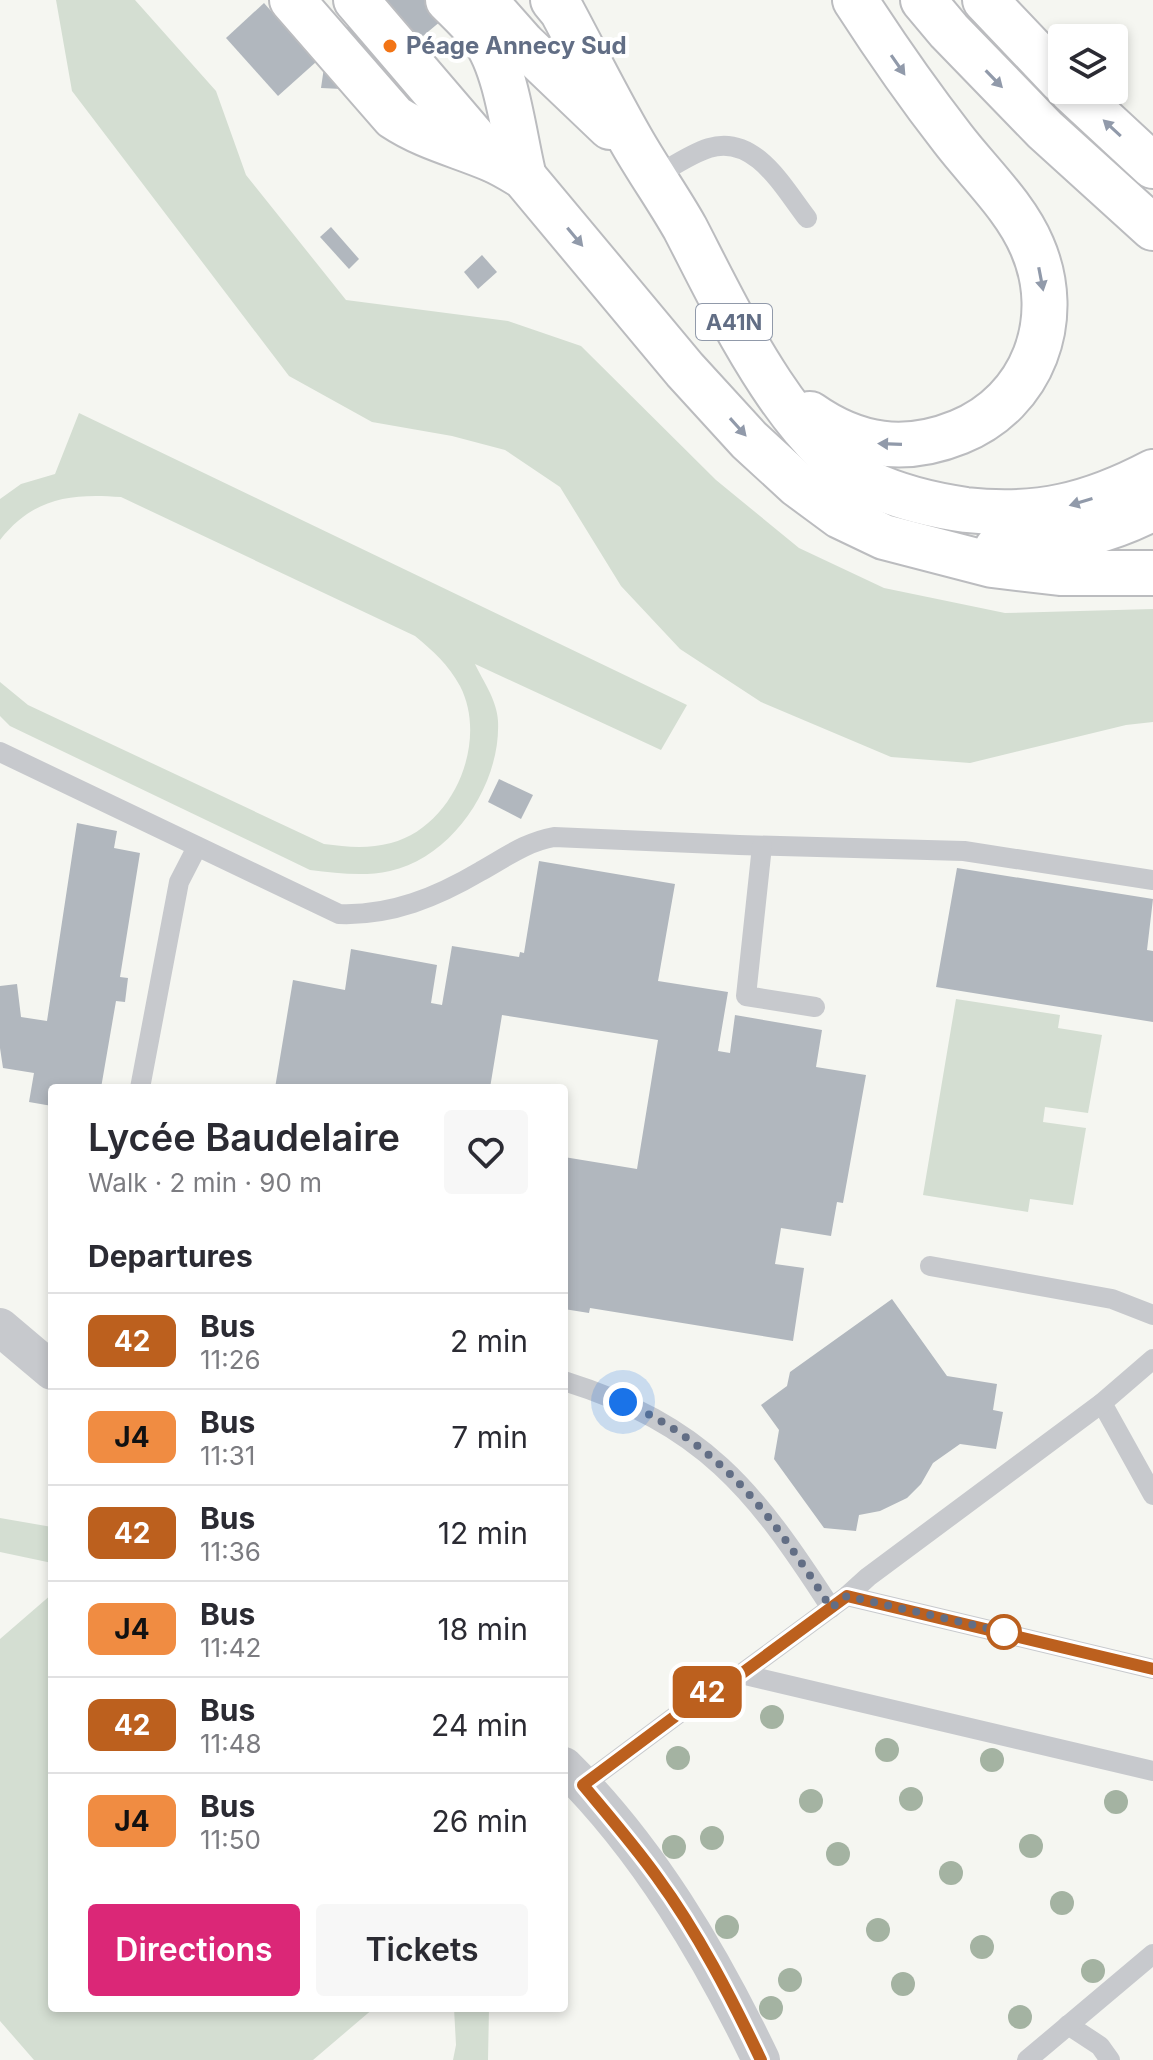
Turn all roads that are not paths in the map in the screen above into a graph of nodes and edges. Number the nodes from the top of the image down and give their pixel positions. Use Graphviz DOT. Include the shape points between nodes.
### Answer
graph roads {
  1 [pos="292,0"];
  2 [pos="324,0"];
  3 [pos="356,0"];
  4 [pos="387,0"];
  5 [pos="419,0"];
  6 [pos="448,0"];
  7 [pos="484,0"];
  8 [pos="516,0"];
  9 [pos="553,0"];
  10 [pos="855,0"];
  11 [pos="923,0"];
  12 [pos="985,0"];
  13 [pos="1048,66"];
  14 [pos="507,100"];
  15 [pos="1086,104"];
  16 [pos="642,157"];
  17 [pos="497,158"];
  18 [pos="1153,166"];
  19 [pos="807,218"];
  20 [pos="1153,228"];
  21 [pos="767,378"];
  22 [pos="1153,472"];
  23 [pos="1153,508"];
  24 [pos="927,550"];
  25 [pos="1153,573"];
  26 [pos="0,752"];
  27 [pos="762,846"];
  28 [pos="197,847"];
  29 [pos="1153,880"];
  30 [pos="815,1007"];
  31 [pos="141,1084"];
  32 [pos="930,1266"];
  33 [pos="1153,1315"];
  34 [pos="0,1327"];
  35 [pos="1153,1359"];
  36 [pos="48,1368"];
  37 [pos="568,1382"];
  38 [pos="1102,1403"];
  39 [pos="1153,1495"];
  40 [pos="839,1602"];
  41 [pos="1153,1669"];
  42 [pos="741,1674"];
  43 [pos="1153,1771"];
  44 [pos="574,1775"];
  45 [pos="1153,1954"];
  46 [pos="1068,2025"];
  47 [pos="761,2060"];
  48 [pos="1027,2060"];
  49 [pos="1110,2060"];
  1 -- 17 [label="highway" via="394,117"];
  2 -- 17 [label="highway"];
  3 -- 17 [label="highway"];
  4 -- 17 [label="highway"];
  5 -- 14 [label="highway"];
  6 -- 14 [label="highway" via="485,39"];
  7 -- 16 [label="highway"];
  8 -- 16 [label="highway"];
  9 -- 16 [label="highway"];
  10 -- 21 [label="highway, one-way" via="913,87 1032,244 1042,276 1044,326 1028,374 992,413 945,437 911,444 859,441 797,405"];
  11 -- 20 [label="highway, one-way" via="1035,120"];
  12 -- 13 [label="highway"];
  14 -- 17 [label="highway"];
  18 -- 15 [label="highway, one-way"];
  16 -- 19 [label="lane" via="740,146 773,173"];
  16 -- 21 [label="highway, A41N"];
  17 -- 24 [label="highway, one-way" via="775,465 840,516"];
  22 -- 21 [label="highway, one-way" via="1082,503 1037,512 981,511 911,500 865,481 832,457"];
  23 -- 24 [label="highway" via="1113,526 1031,546"];
  24 -- 25 [label="highway" via="1060,573"];
  26 -- 28 [label="lane"];
  27 -- 28 [label="lane" via="554,837 518,848 421,902 353,914 328,909"];
  27 -- 29 [label="lane" via="964,851"];
  27 -- 30 [label="lane" via="746,996"];
  28 -- 31 [label="lane" via="179,882"];
  32 -- 33 [label="lane" via="1112,1299"];
  34 -- 36 [label="street"];
  35 -- 38 [label="lane"];
  37 -- 40 [label="lane" via="643,1410 713,1457"];
  38 -- 39 [label="lane"];
  38 -- 40 [label="lane"];
  40 -- 41 [label="lane"];
  40 -- 42 [label="lane"];
  42 -- 43 [label="lane"];
  42 -- 44 [label="lane"];
  44 -- 47 [label="street" via="682,1915"];
  45 -- 46 [label="lane"];
  46 -- 48 [label="lane"];
  46 -- 49 [label="lane" via="1100,2046"];
}
